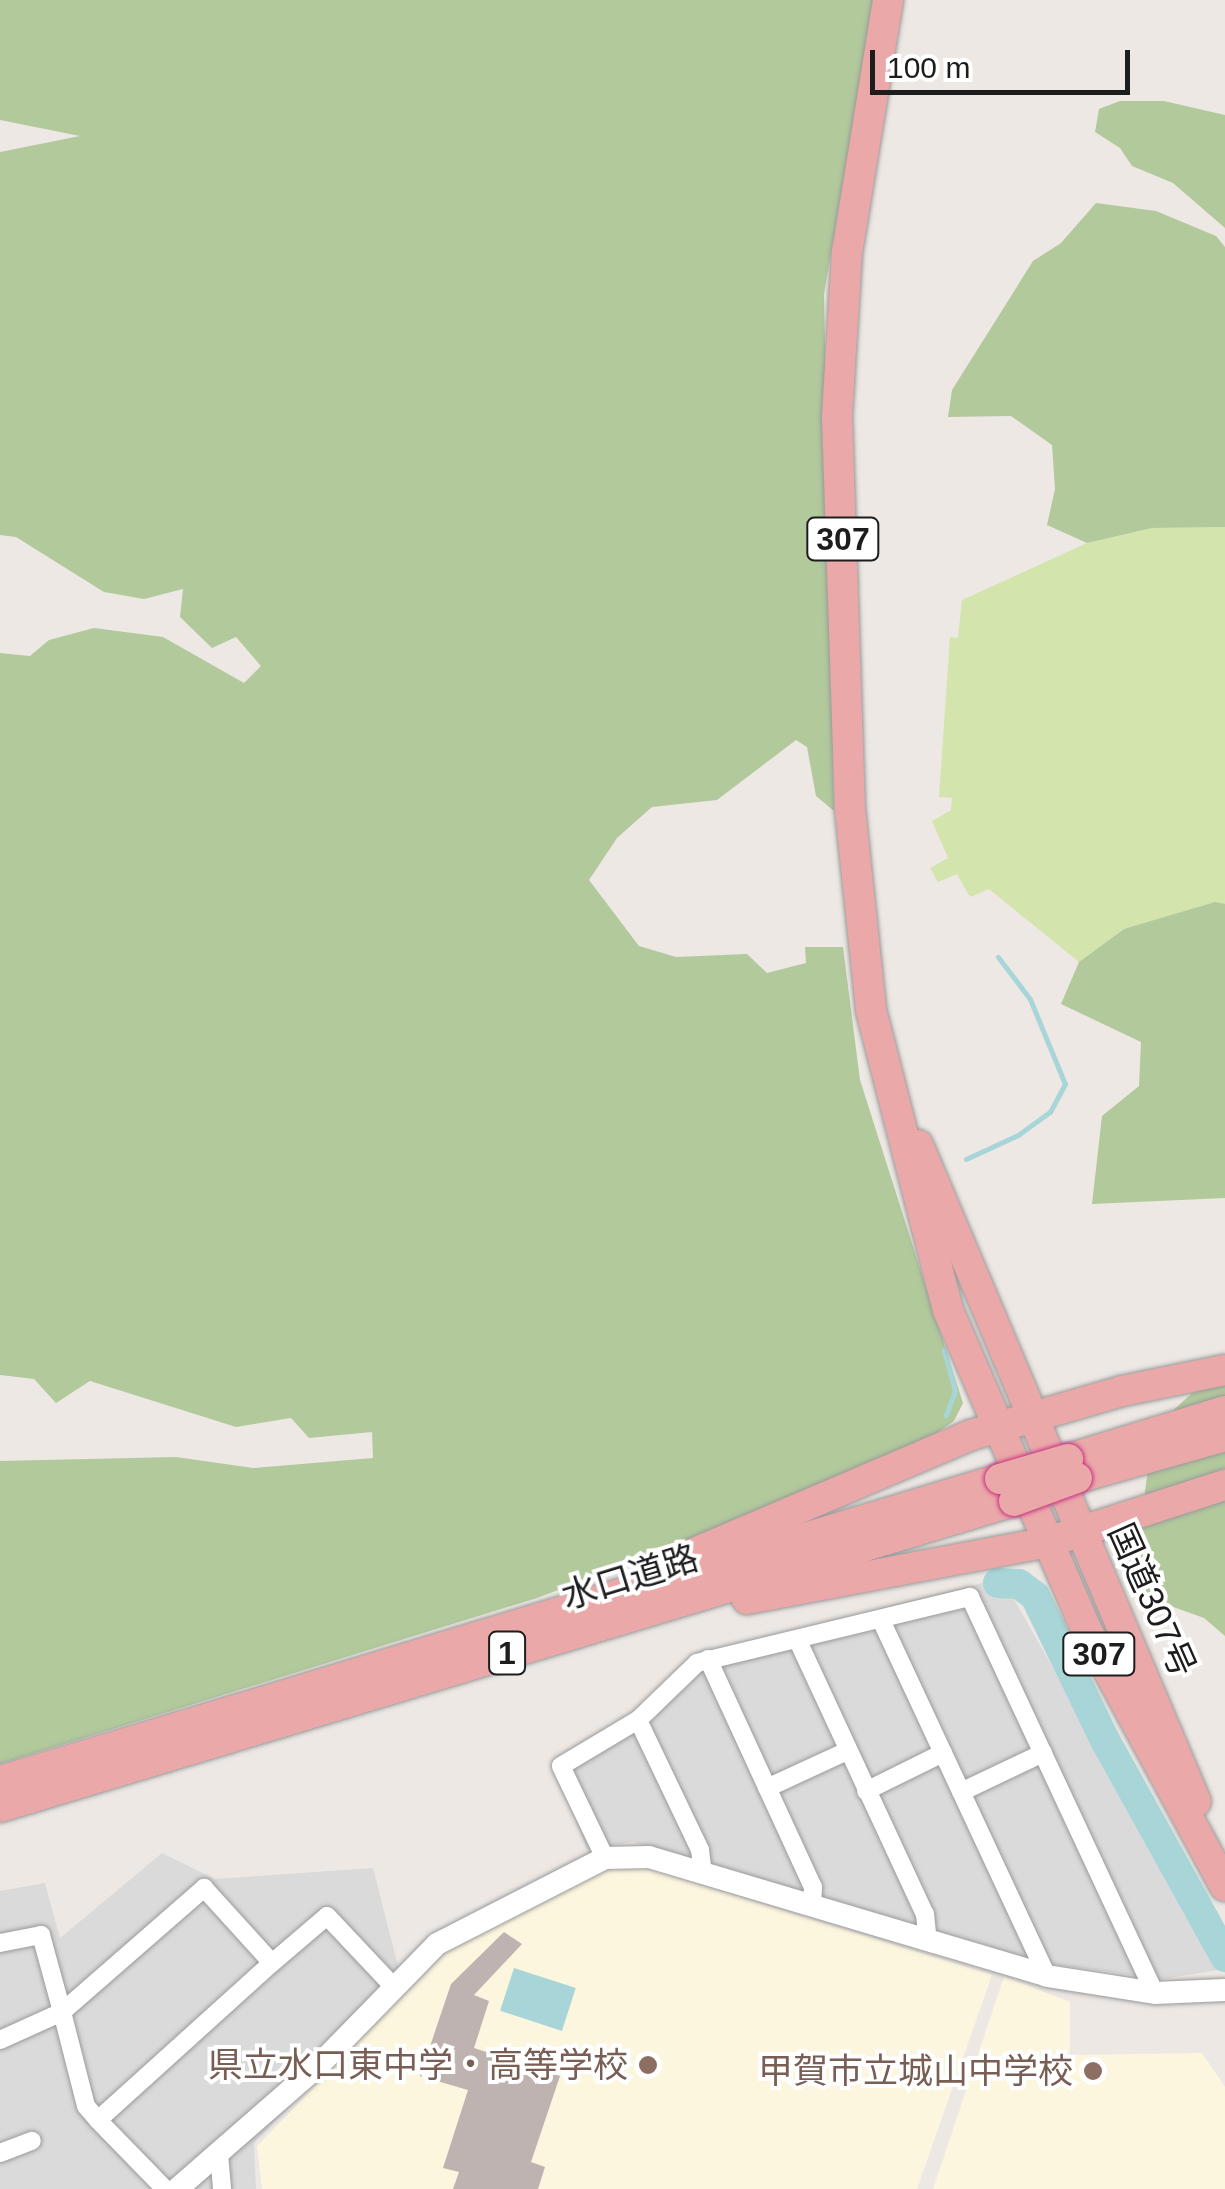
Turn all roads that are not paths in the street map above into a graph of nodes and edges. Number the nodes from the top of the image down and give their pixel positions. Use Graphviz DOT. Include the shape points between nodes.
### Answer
graph roads {
  1 [pos="888,0"];
  2 [pos="890,1078"];
  3 [pos="1225,1370"];
  4 [pos="976,1374"];
  5 [pos="1225,1411"];
  6 [pos="1030,1418"];
  7 [pos="1000,1426"];
  8 [pos="1225,1436"];
  9 [pos="944,1446"];
  10 [pos="1073,1468"];
  11 [pos="1225,1485"];
  12 [pos="1007,1490"];
  13 [pos="1082,1532"];
  14 [pos="1048,1542"];
  15 [pos="568,1610"];
  16 [pos="881,1620"];
  17 [pos="598,1626"];
  18 [pos="798,1641"];
  19 [pos="708,1660"];
  20 [pos="638,1720"];
  21 [pos="848,1750"];
  22 [pos="943,1753"];
  23 [pos="1043,1754"];
  24 [pos="0,1781"];
  25 [pos="767,1788"];
  26 [pos="866,1791"];
  27 [pos="961,1792"];
  28 [pos="0,1806"];
  29 [pos="605,1858"];
  30 [pos="703,1873"];
  31 [pos="1221,1878"];
  32 [pos="812,1907"];
  33 [pos="928,1942"];
  34 [pos="0,1943"];
  35 [pos="272,1964"];
  36 [pos="1048,1976"];
  37 [pos="394,1987"];
  38 [pos="1225,1990"];
  39 [pos="1155,1993"];
  40 [pos="62,2012"];
  41 [pos="0,2040"];
  42 [pos="98,2120"];
  43 [pos="32,2141"];
  44 [pos="0,2153"];
  45 [pos="219,2154"];
  46 [pos="164,2189"];
  47 [pos="177,2189"];
  48 [pos="222,2189"];
  1 -- 2 [label="highway, 307" via="847,252 836,418 857,908"];
  2 -- 4 [label="highway, 307" via="926,1239"];
  2 -- 6 [label="highway, 307"];
  3 -- 6 [label="highway, 1"];
  4 -- 7 [label="highway, 307"];
  4 -- 9 [label="highway" via="970,1418"];
  5 -- 10 [label="highway, 水口道路 / 1"];
  6 -- 7 [label="highway, 1"];
  6 -- 13 [label="highway, 国道307号 / 307"];
  7 -- 9 [label="highway, 1"];
  7 -- 14 [label="highway, 国道307号 / 307"];
  8 -- 10 [label="highway, 水口道路 / 1"];
  9 -- 15 [label="highway, 1" via="597,1589"];
  10 -- 12 [label="highway, 水口道路 / 1, bridge"];
  11 -- 13 [label="highway, 1"];
  12 -- 15 [label="highway, 水口道路 / 1"];
  12 -- 17 [label="highway, 水口道路 / 1"];
  13 -- 14 [label="highway, 1"];
  13 -- 31 [label="highway, 国道307号 / 307" via="1161,1711"];
  14 -- 17 [label="highway, 1" via="610,1630"];
  14 -- 31 [label="highway, 国道307号 / 307" via="1086,1629"];
  15 -- 24 [label="highway, 水口道路 / 1"];
  16 -- 18 [label="street"];
  16 -- 22 [label="street"];
  16 -- 23 [label="street" via="970,1597"];
  17 -- 28 [label="highway, 水口道路 / 1"];
  18 -- 19 [label="street"];
  18 -- 21 [label="street"];
  19 -- 20 [label="street"];
  19 -- 25 [label="street"];
  20 -- 29 [label="street" via="561,1766"];
  20 -- 30 [label="street" via="700,1850"];
  21 -- 25 [label="street"];
  21 -- 26 [label="street"];
  22 -- 26 [label="street"];
  22 -- 27 [label="street"];
  23 -- 27 [label="street"];
  23 -- 39 [label="street"];
  25 -- 32 [label="street" via="813,1887"];
  26 -- 33 [label="street" via="925,1914"];
  27 -- 36 [label="street"];
  29 -- 30 [label="street" via="650,1857"];
  29 -- 37 [label="street" via="437,1944"];
  30 -- 32 [label="street"];
  32 -- 33 [label="street"];
  33 -- 36 [label="street"];
  34 -- 40 [label="street" via="41,1935"];
  35 -- 37 [label="street" via="327,1916"];
  35 -- 40 [label="street" via="204,1888"];
  35 -- 42 [label="street"];
  36 -- 39 [label="street"];
  37 -- 45 [label="street"];
  38 -- 39 [label="street"];
  40 -- 41 [label="street"];
  40 -- 42 [label="street" via="86,2106"];
  42 -- 46 [label="street"];
  43 -- 44 [label="street"];
  45 -- 47 [label="street"];
  45 -- 48 [label="street"];
}
